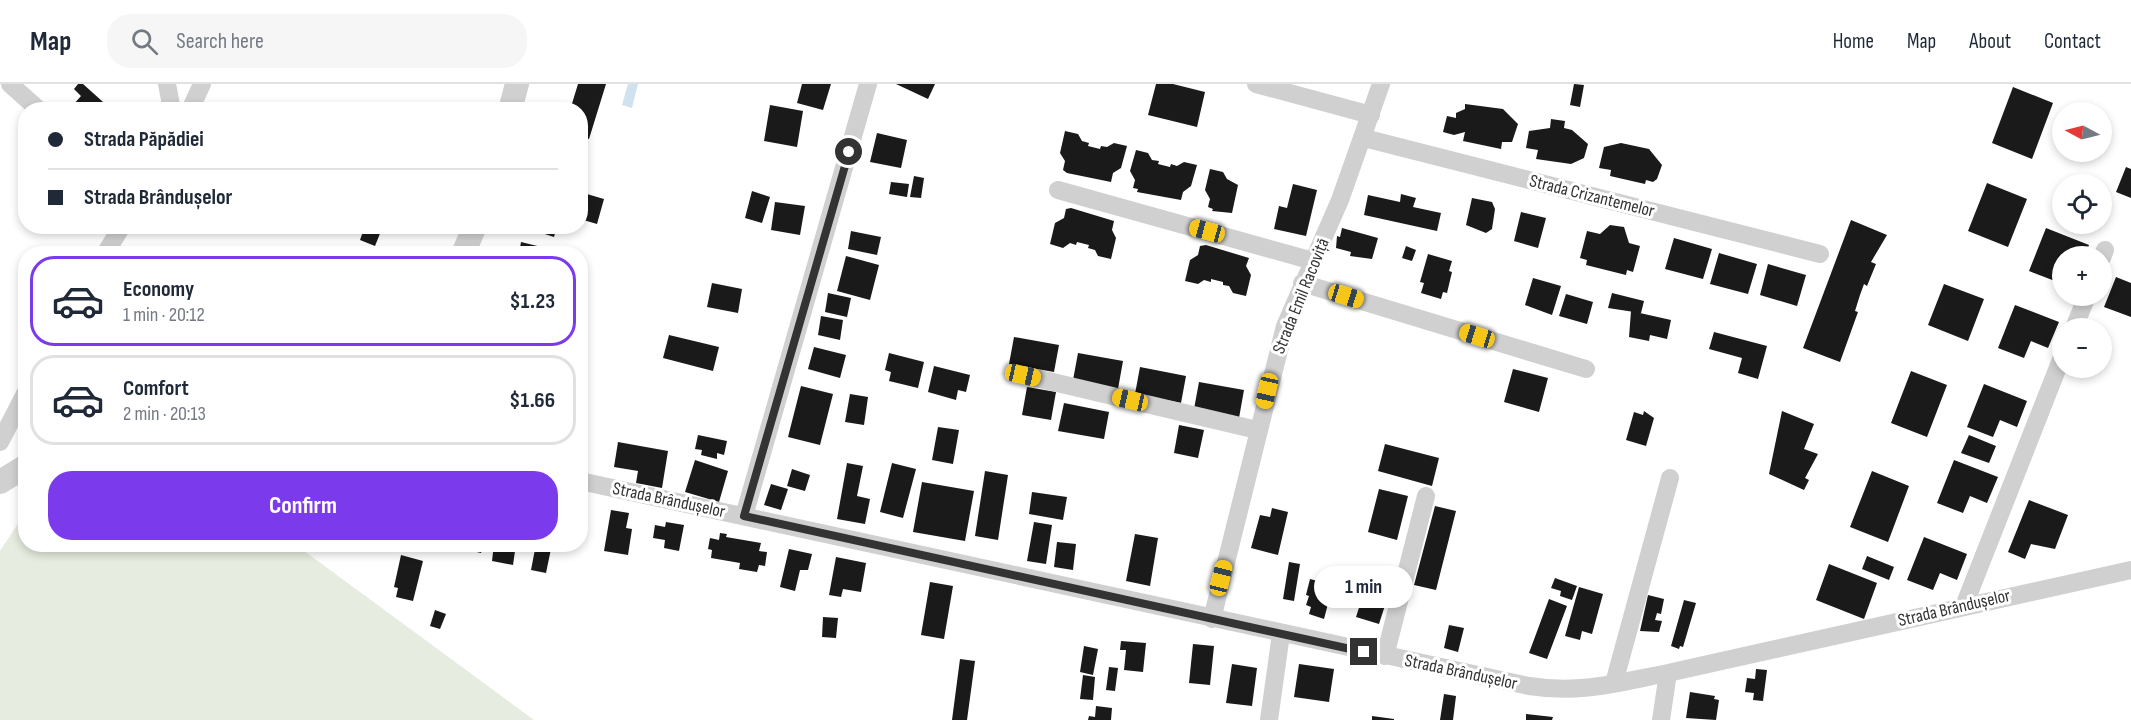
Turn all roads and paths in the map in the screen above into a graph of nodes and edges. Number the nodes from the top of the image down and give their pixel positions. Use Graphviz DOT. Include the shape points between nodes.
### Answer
graph roads {
  1 [pos="10,84"];
  2 [pos="167,84"];
  3 [pos="202,84"];
  4 [pos="517,84"];
  5 [pos="868,84"];
  6 [pos="1256,84"];
  7 [pos="1381,84"];
  8 [pos="30,102"];
  9 [pos="170,102"];
  10 [pos="194,102"];
  11 [pos="512,102"];
  12 [pos="1371,115"];
  13 [pos="1364,138"];
  14 [pos="1058,190"];
  15 [pos="1820,254"];
  16 [pos="1313,261"];
  17 [pos="1302,283"];
  18 [pos="1586,369"];
  19 [pos="1023,375"];
  20 [pos="2054,378"];
  21 [pos="18,407"];
  22 [pos="1257,430"];
  23 [pos="0,442"];
  24 [pos="18,471"];
  25 [pos="1670,478"];
  26 [pos="0,482"];
  27 [pos="588,483"];
  28 [pos="1426,496"];
  29 [pos="744,516"];
  30 [pos="2131,570"];
  31 [pos="1964,606"];
  32 [pos="1212,619"];
  33 [pos="1281,634"];
  34 [pos="1385,656"];
  35 [pos="1668,673"];
  36 [pos="1614,683"];
  37 [pos="1269,720"];
  38 [pos="1661,720"];
  1 -- 8 [label="street"];
  2 -- 9 [label="street"];
  3 -- 10 [label="street"];
  4 -- 11 [label="street"];
  5 -- 29 [label="street"];
  6 -- 12 [label="street"];
  7 -- 12 [label="street, Strada Emil Racoviță"];
  12 -- 13 [label="street, Strada Emil Racoviță"];
  13 -- 15 [label="street, Strada Crizantemelor"];
  13 -- 16 [label="street, Strada Emil Racoviță"];
  14 -- 16 [label="street"];
  16 -- 17 [label="street, Strada Emil Racoviță"];
  17 -- 18 [label="street"];
  17 -- 22 [label="street, Strada Emil Racoviță" via="1285,326"];
  19 -- 22 [label="street"];
  20 -- 31 [label="street"];
  21 -- 23 [label="street"];
  22 -- 32 [label="street, Strada Emil Racoviță"];
  24 -- 26 [label="street"];
  25 -- 36 [label="street"];
  27 -- 29 [label="street, Strada Brândușelor"];
  28 -- 34 [label="street"];
  29 -- 32 [label="street, Strada Brândușelor"];
  30 -- 31 [label="street, Strada Brândușelor"];
  31 -- 35 [label="street, Strada Brândușelor"];
  32 -- 33 [label="street, Strada Brândușelor"];
  33 -- 34 [label="street, Strada Brândușelor"];
  33 -- 37 [label="street"];
  34 -- 36 [label="street, Strada Brândușelor" via="1561,691"];
  35 -- 36 [label="street, Strada Brândușelor"];
  35 -- 38 [label="street"];
}
